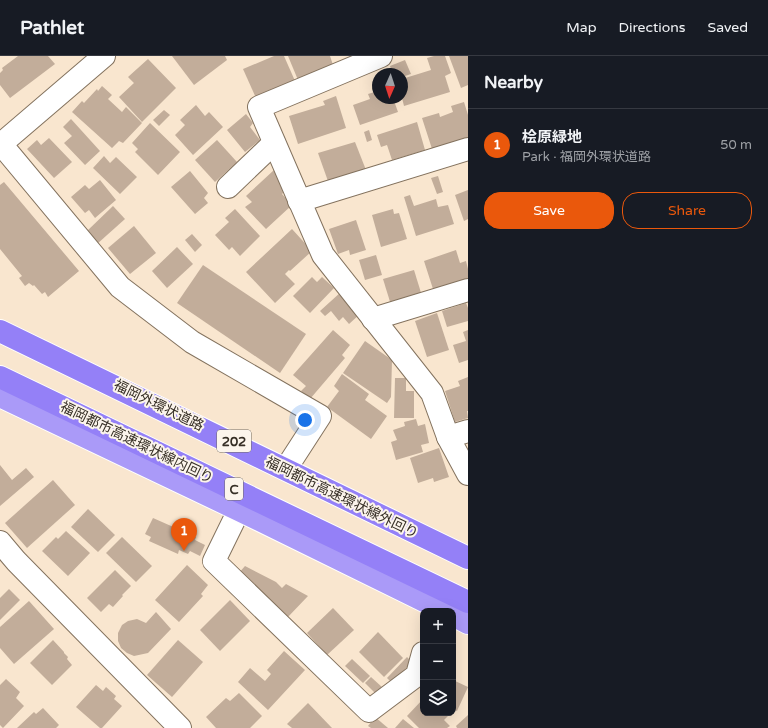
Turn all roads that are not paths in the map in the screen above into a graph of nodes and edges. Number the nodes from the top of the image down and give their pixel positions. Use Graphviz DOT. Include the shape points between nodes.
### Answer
graph roads {
  1 [pos="104,56"];
  2 [pos="381,56"];
  3 [pos="346,63"];
  4 [pos="274,143"];
  5 [pos="1,145"];
  6 [pos="468,149"];
  7 [pos="228,187"];
  8 [pos="299,201"];
  9 [pos="468,290"];
  10 [pos="373,319"];
  11 [pos="0,330"];
  12 [pos="0,377"];
  13 [pos="0,396"];
  14 [pos="458,434"];
  15 [pos="286,466"];
  16 [pos="468,474"];
  17 [pos="239,510"];
  18 [pos="0,542"];
  19 [pos="468,557"];
  20 [pos="468,602"];
  21 [pos="438,608"];
  22 [pos="456,617"];
  23 [pos="468,623"];
  24 [pos="420,664"];
  25 [pos="180,728"];
  1 -- 5 [label="street"];
  2 -- 3 [label="street"];
  3 -- 4 [label="street" via="259,107"];
  4 -- 7 [label="street"];
  4 -- 8 [label="street"];
  5 -- 15 [label="street" via="120,287 192,342 320,416"];
  6 -- 8 [label="street"];
  8 -- 10 [label="street" via="323,255"];
  9 -- 10 [label="street"];
  10 -- 14 [label="street" via="432,393"];
  11 -- 15 [label="highway, 福岡外環状道路 / 202"];
  11 -- 19 [label="highway, 福岡都市高速環状線外回り"];
  12 -- 20 [label="highway, 福岡都市高速環状線内回り / C"];
  13 -- 17 [label="highway"];
  14 -- 16 [label="street"];
  15 -- 19 [label="highway, 福岡外環状道路 / 202"];
  17 -- 21 [label="highway"];
  17 -- 24 [label="street" via="214,561 369,711 417,675"];
  18 -- 25 [label="street"];
  22 -- 23 [label="highway"];
}
